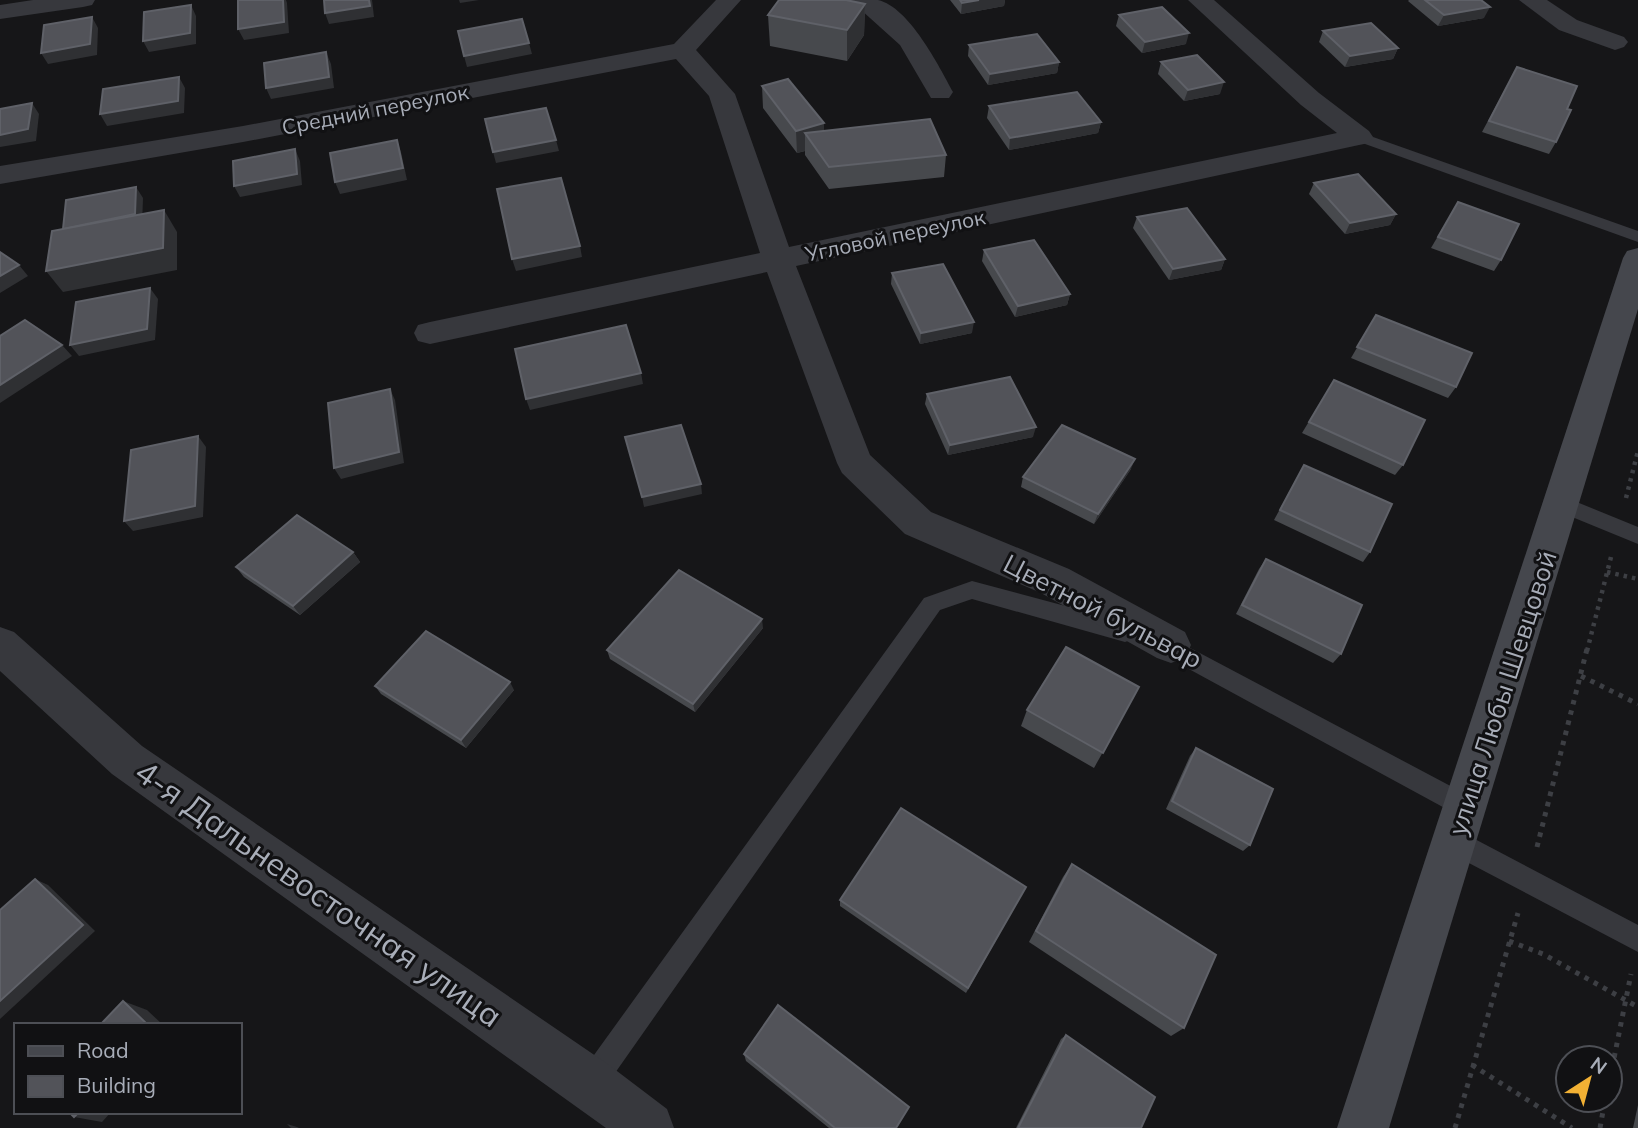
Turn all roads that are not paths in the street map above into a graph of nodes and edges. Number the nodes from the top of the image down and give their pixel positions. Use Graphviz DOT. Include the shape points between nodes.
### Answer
graph roads {
  1 [pos="83,0"];
  2 [pos="729,0"];
  3 [pos="862,0"];
  4 [pos="1200,0"];
  5 [pos="1531,0"];
  6 [pos="0,12"];
  7 [pos="1615,42"];
  8 [pos="682,50"];
  9 [pos="940,92"];
  10 [pos="1359,137"];
  11 [pos="0,175"];
  12 [pos="1638,237"];
  13 [pos="778,260"];
  14 [pos="1636,272"];
  15 [pos="430,333"];
  16 [pos="1562,504"];
  17 [pos="1638,536"];
  18 [pos="0,645"];
  19 [pos="1171,645"];
  20 [pos="1460,824"];
  21 [pos="1638,939"];
  22 [pos="591,1083"];
  23 [pos="648,1128"];
  24 [pos="1363,1128"];
  1 -- 6 [label="street"];
  2 -- 8 [label="street"];
  3 -- 9 [label="street" via="891,18 916,48"];
  4 -- 10 [label="street"];
  5 -- 7 [label="street" via="1568,25"];
  8 -- 11 [label="street, Средний переулок"];
  8 -- 13 [label="street, Цветной бульвар" via="722,94"];
  10 -- 12 [label="lane"];
  10 -- 13 [label="street, Угловой переулок"];
  13 -- 15 [label="street, Угловой переулок"];
  13 -- 19 [label="street, Цветной бульвар" via="855,463 918,523 1055,581"];
  14 -- 16 [label="street, улица Любы Шевцовой"];
  16 -- 17 [label="lane"];
  16 -- 20 [label="street, улица Любы Шевцовой"];
  18 -- 22 [label="street, 4-я Дальневосточная улица" via="127,760"];
  19 -- 20 [label="lane, Цветной бульвар"];
  19 -- 22 [label="lane" via="972,590 932,604"];
  20 -- 21 [label="lane, Цветной бульвар" via="1528,881"];
  20 -- 24 [label="street, улица Любы Шевцовой"];
  22 -- 23 [label="street, 4-я Дальневосточная улица"];
}
